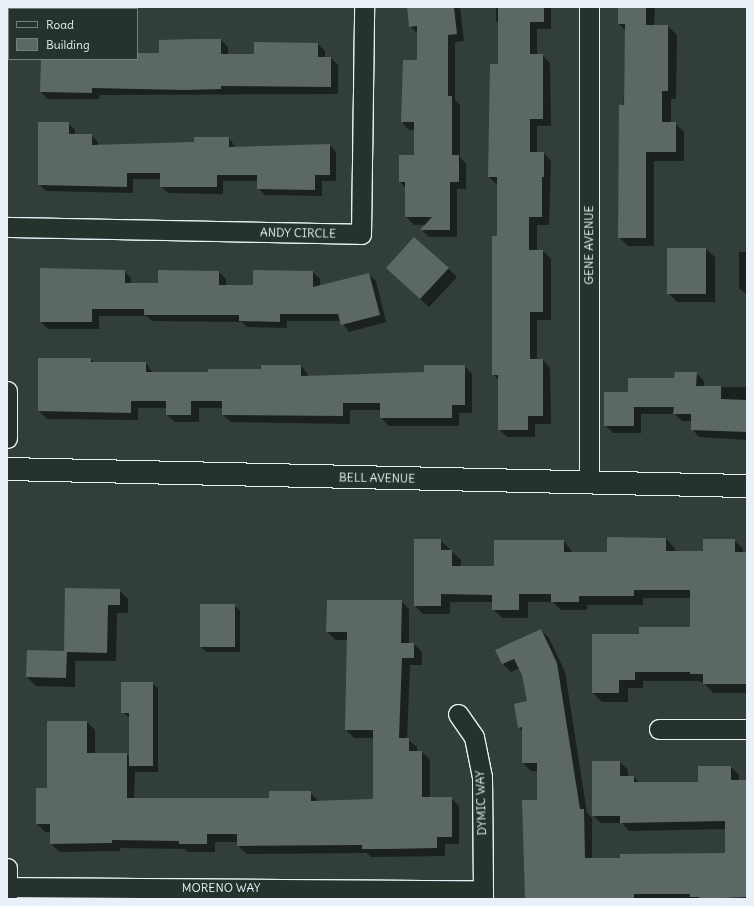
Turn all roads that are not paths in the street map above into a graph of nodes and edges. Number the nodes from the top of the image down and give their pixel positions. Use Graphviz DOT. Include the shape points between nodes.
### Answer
graph roads {
  1 [pos="364,7"];
  2 [pos="589,7"];
  3 [pos="7,227"];
  4 [pos="7,391"];
  5 [pos="7,438"];
  6 [pos="7,469"];
  7 [pos="589,483"];
  8 [pos="747,486"];
  9 [pos="458,714"];
  10 [pos="659,729"];
  11 [pos="747,729"];
  12 [pos="7,885"];
  13 [pos="241,894"];
  14 [pos="483,895"];
  1 -- 3 [label="street, ANDY CIRCLE" via="361,234"];
  2 -- 7 [label="street, GENE AVENUE"];
  4 -- 5 [label="street"];
  6 -- 7 [label="main road, BELL AVENUE"];
  7 -- 8 [label="main road, BELL AVENUE"];
  9 -- 14 [label="street, DYMIC WAY" via="474,737 481,770"];
  10 -- 11 [label="street"];
  12 -- 13 [label="street, MORENO WAY"];
  13 -- 14 [label="street, MORENO WAY"];
}
